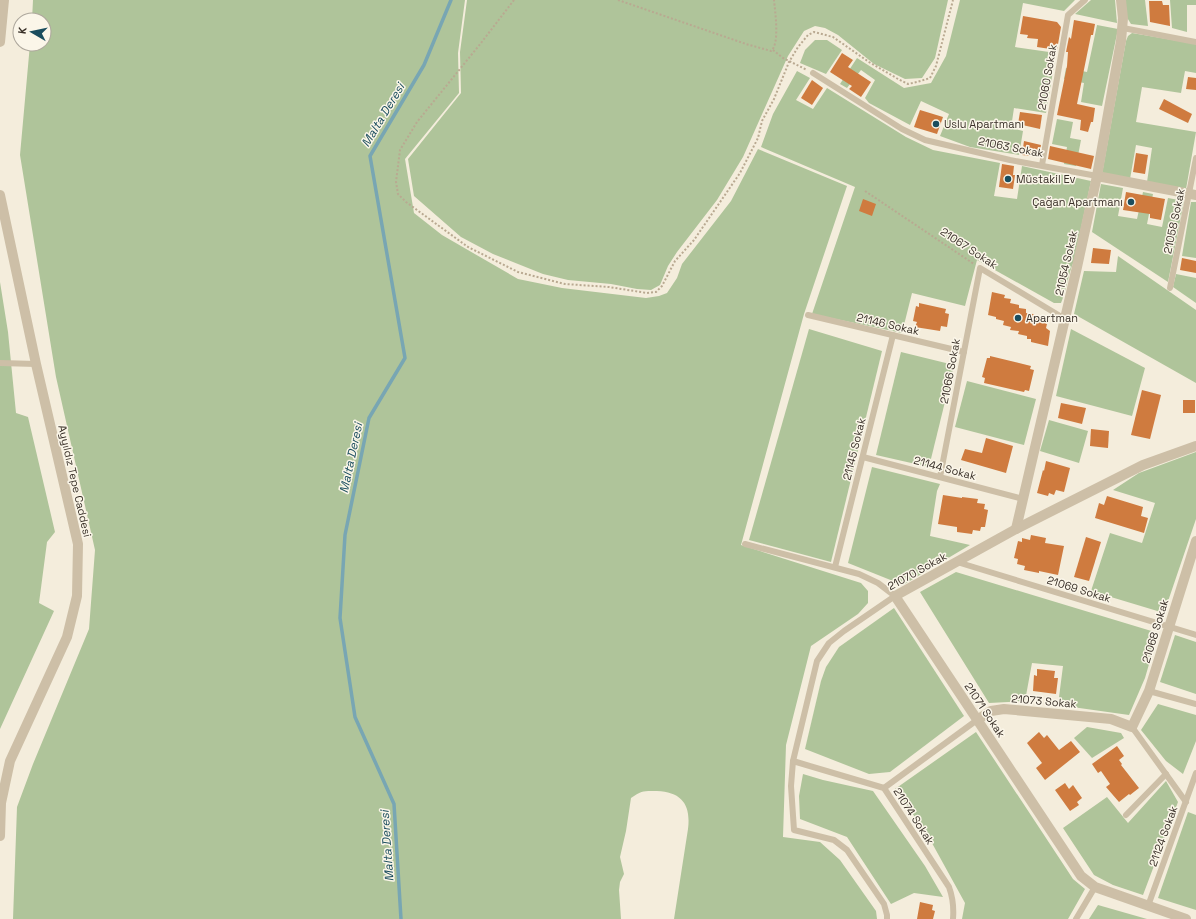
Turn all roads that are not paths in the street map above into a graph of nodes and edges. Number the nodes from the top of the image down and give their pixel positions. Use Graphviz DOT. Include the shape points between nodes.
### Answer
graph roads {
  1 [pos="4,0"];
  2 [pos="1085,0"];
  3 [pos="1120,0"];
  4 [pos="1123,28"];
  5 [pos="0,42"];
  6 [pos="1196,42"];
  7 [pos="814,73"];
  8 [pos="1196,158"];
  9 [pos="1042,165"];
  10 [pos="1097,176"];
  11 [pos="0,195"];
  12 [pos="1193,195"];
  13 [pos="980,268"];
  14 [pos="1170,288"];
  15 [pos="808,315"];
  16 [pos="1065,320"];
  17 [pos="893,335"];
  18 [pos="964,352"];
  19 [pos="0,363"];
  20 [pos="36,364"];
  21 [pos="1196,446"];
  22 [pos="863,457"];
  23 [pos="940,477"];
  24 [pos="1023,499"];
  25 [pos="1016,529"];
  26 [pos="1196,541"];
  27 [pos="745,544"];
  28 [pos="957,562"];
  29 [pos="835,567"];
  30 [pos="895,596"];
  31 [pos="1169,628"];
  32 [pos="1196,635"];
  33 [pos="1149,691"];
  34 [pos="1196,704"];
  35 [pos="977,720"];
  36 [pos="1132,726"];
  37 [pos="793,761"];
  38 [pos="1196,773"];
  39 [pos="1166,774"];
  40 [pos="884,788"];
  41 [pos="1186,802"];
  42 [pos="1126,815"];
  43 [pos="0,836"];
  44 [pos="1095,887"];
  45 [pos="1148,906"];
  46 [pos="887,919"];
  47 [pos="953,919"];
  48 [pos="1076,919"];
  49 [pos="1186,919"];
  1 -- 5 [label="street"];
  2 -- 9 [label="lane, 21060 Sokak" via="1068,16"];
  3 -- 4 [label="street, 21054 Sokak"];
  4 -- 6 [label="lane"];
  4 -- 10 [label="street, 21054 Sokak"];
  7 -- 9 [label="lane, 21063 Sokak" via="902,129 925,140"];
  8 -- 12 [label="lane, 21058 Sokak"];
  9 -- 10 [label="lane, 21063 Sokak"];
  10 -- 12 [label="street, 21063 Sokak"];
  10 -- 16 [label="street, 21054 Sokak"];
  11 -- 20 [label="street, Ayyıldız Tepe Caddesi"];
  12 -- 14 [label="lane, 21058 Sokak"];
  13 -- 16 [label="lane, 21067 Sokak"];
  13 -- 18 [label="lane, 21066 Sokak"];
  15 -- 17 [label="lane, 21146 Sokak"];
  16 -- 24 [label="street, 21054 Sokak"];
  17 -- 18 [label="lane, 21146 Sokak"];
  17 -- 22 [label="lane, 21145 Sokak"];
  18 -- 23 [label="lane, 21066 Sokak"];
  19 -- 20 [label="lane"];
  20 -- 43 [label="street, Ayyıldız Tepe Caddesi" via="78,544 77,596 67,637 10,761 1,803"];
  21 -- 25 [label="street, 21070 Sokak" via="1143,465"];
  22 -- 23 [label="lane, 21144 Sokak"];
  22 -- 29 [label="lane, 21145 Sokak"];
  23 -- 24 [label="lane, 21144 Sokak"];
  24 -- 25 [label="street, 21054 Sokak"];
  25 -- 28 [label="street, 21070 Sokak"];
  26 -- 31 [label="street, 21068 Sokak"];
  27 -- 29 [label="lane, 21071 Sokak"];
  28 -- 30 [label="street, 21070 Sokak"];
  28 -- 31 [label="lane, 21069 Sokak"];
  29 -- 30 [label="lane, 21071 Sokak" via="878,582"];
  30 -- 35 [label="street, 21071 Sokak"];
  30 -- 37 [label="lane, 21070 Sokak" via="829,643 817,661"];
  31 -- 32 [label="lane, 21069 Sokak"];
  31 -- 33 [label="street, 21068 Sokak"];
  33 -- 34 [label="lane"];
  33 -- 36 [label="street, 21068 Sokak"];
  35 -- 36 [label="street, 21073 Sokak" via="991,711 1004,710 1111,719"];
  35 -- 40 [label="lane, 21073 Sokak"];
  35 -- 44 [label="street, 21071 Sokak" via="1081,876"];
  36 -- 39 [label="lane"];
  37 -- 40 [label="lane, 21074 Sokak"];
  37 -- 46 [label="lane, 21070 Sokak" via="791,786 794,830 834,840 847,850 884,904"];
  38 -- 41 [label="lane, 21124 Sokak"];
  39 -- 41 [label="lane"];
  39 -- 42 [label="lane"];
  40 -- 47 [label="lane, 21074 Sokak" via="949,887 953,896"];
  41 -- 45 [label="lane, 21124 Sokak"];
  44 -- 45 [label="street, 21071 Sokak"];
  44 -- 48 [label="lane"];
  45 -- 49 [label="street, 21071 Sokak"];
}
